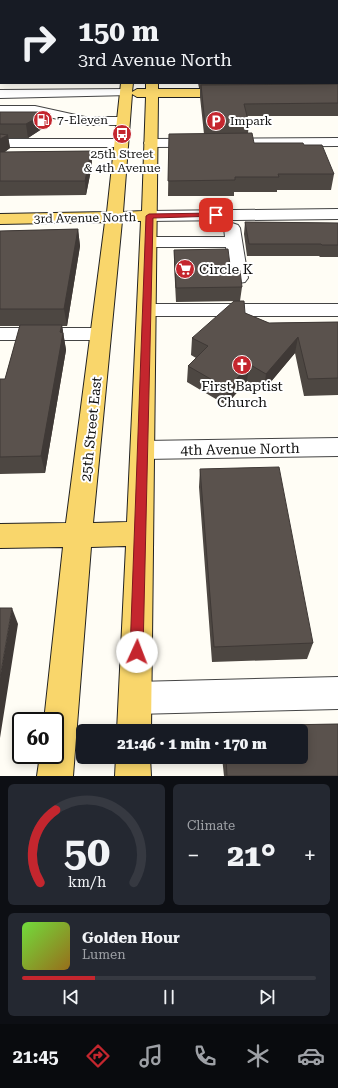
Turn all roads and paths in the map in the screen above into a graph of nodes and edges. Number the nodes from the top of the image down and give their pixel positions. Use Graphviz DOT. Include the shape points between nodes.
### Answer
graph roads {
  1 [pos="0,86"];
  2 [pos="126,87"];
  3 [pos="152,87"];
  4 [pos="242,88"];
  5 [pos="0,94"];
  6 [pos="26,94"];
  7 [pos="0,110"];
  8 [pos="20,110"];
  9 [pos="123,121"];
  10 [pos="121,142"];
  11 [pos="338,142"];
  12 [pos="0,143"];
  13 [pos="151,143"];
  14 [pos="338,214"];
  15 [pos="229,215"];
  16 [pos="149,216"];
  17 [pos="114,218"];
  18 [pos="0,219"];
  19 [pos="149,242"];
  20 [pos="234,242"];
  21 [pos="240,278"];
  22 [pos="147,310"];
  23 [pos="338,310"];
  24 [pos="0,334"];
  25 [pos="101,334"];
  26 [pos="338,448"];
  27 [pos="143,450"];
  28 [pos="140,534"];
  29 [pos="78,535"];
  30 [pos="0,536"];
  31 [pos="338,693"];
  32 [pos="135,698"];
  33 [pos="134,724"];
  34 [pos="133,764"];
  35 [pos="55,776"];
  36 [pos="133,776"];
  1 -- 2 [label="street"];
  2 -- 3 [label="main road"];
  2 -- 6 [label="street"];
  2 -- 9 [label="main road, 25th Street East"];
  3 -- 4 [label="main road"];
  3 -- 13 [label="main road"];
  5 -- 6 [label="street"];
  6 -- 8 [label="street"];
  7 -- 8 [label="street"];
  8 -- 9 [label="street" via="35,110 85,121"];
  9 -- 10 [label="main road, 25th Street East"];
  10 -- 12 [label="street"];
  10 -- 17 [label="main road, 25th Street East"];
  11 -- 13 [label="street"];
  13 -- 16 [label="main road"];
  14 -- 15 [label="street, 3rd Avenue North"];
  15 -- 16 [label="street, 3rd Avenue North"];
  15 -- 20 [label="street"];
  16 -- 17 [label="main road, 3rd Avenue North"];
  16 -- 19 [label="main road"];
  17 -- 18 [label="main road, 3rd Avenue North"];
  17 -- 25 [label="main road, 25th Street East"];
  19 -- 20 [label="street"];
  19 -- 22 [label="main road"];
  20 -- 21 [label="street"];
  22 -- 23 [label="street"];
  22 -- 27 [label="main road"];
  24 -- 25 [label="street"];
  25 -- 29 [label="main road, 25th Street East"];
  26 -- 27 [label="street, 4th Avenue North"];
  27 -- 28 [label="main road"];
  28 -- 29 [label="main road"];
  28 -- 32 [label="main road"];
  29 -- 30 [label="main road"];
  29 -- 35 [label="main road, 25th Street East"];
  31 -- 32 [label="street"];
  32 -- 33 [label="main road"];
  34 -- 36 [label="main road"];
}
